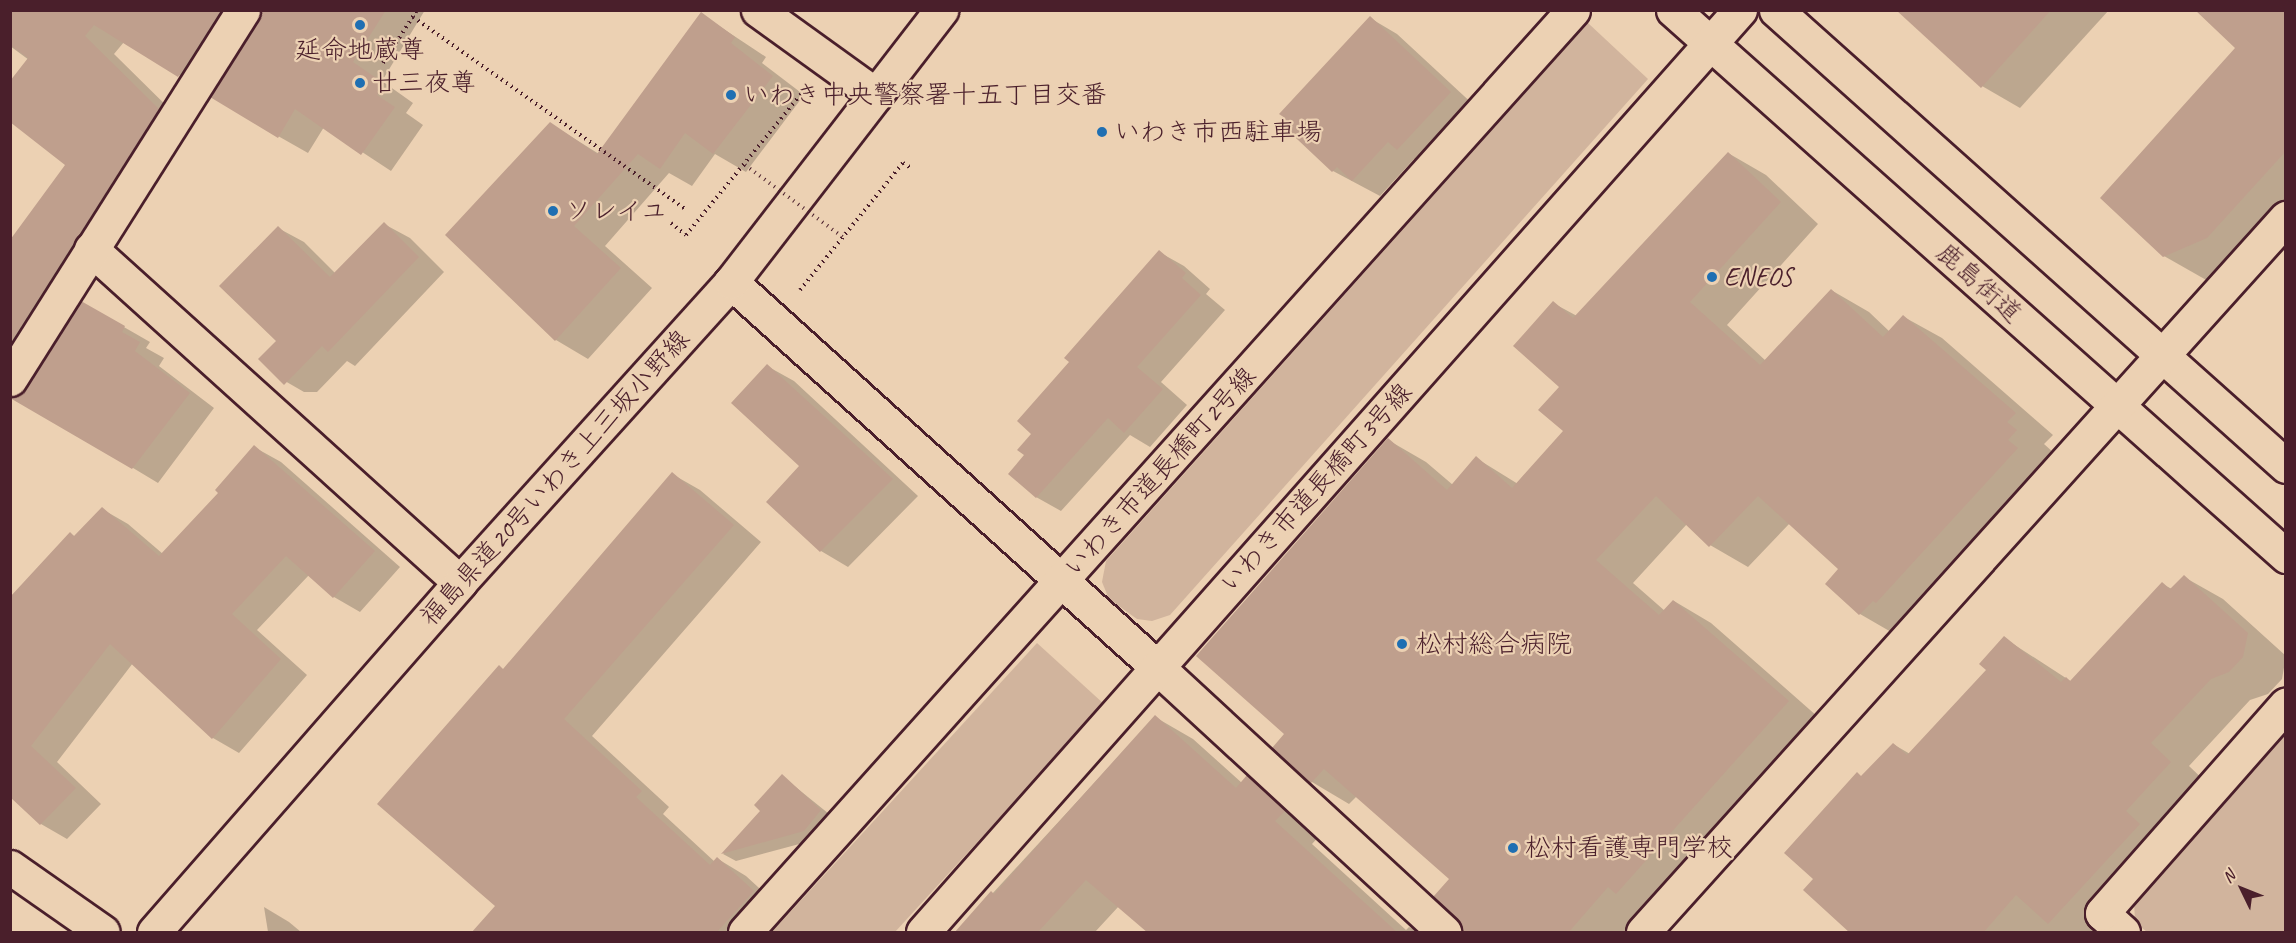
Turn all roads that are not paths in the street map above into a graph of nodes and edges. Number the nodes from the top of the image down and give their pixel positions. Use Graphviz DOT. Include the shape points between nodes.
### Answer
graph roads {
  1 [pos="243,10"];
  2 [pos="758,10"];
  3 [pos="941,10"];
  4 [pos="1573,10"];
  5 [pos="1673,10"];
  6 [pos="1740,10"];
  7 [pos="1776,10"];
  8 [pos="1710,43"];
  9 [pos="876,95"];
  10 [pos="2286,218"];
  11 [pos="92,249"];
  12 [pos="731,282"];
  13 [pos="2162,358"];
  14 [pos="10,379"];
  15 [pos="2118,407"];
  16 [pos="2286,466"];
  17 [pos="2286,556"];
  18 [pos="460,582"];
  19 [pos="1061,582"];
  20 [pos="1157,667"];
  21 [pos="2286,704"];
  22 [pos="10,867"];
  23 [pos="104,933"];
  24 [pos="154,933"];
  25 [pos="745,933"];
  26 [pos="923,933"];
  27 [pos="1444,933"];
  28 [pos="1643,933"];
  29 [pos="2123,933"];
  1 -- 11 [label="street"];
  2 -- 9 [label="street"];
  3 -- 9 [label="street, 福島県道20号いわき上三坂小野線"];
  4 -- 19 [label="street, いわき市道長橋町2号線"];
  5 -- 8 [label="street, 鹿島街道"];
  6 -- 8 [label="street, いわき市道長橋町3号線"];
  7 -- 13 [label="street"];
  8 -- 15 [label="street, 鹿島街道"];
  8 -- 20 [label="street, いわき市道長橋町3号線"];
  9 -- 12 [label="street, 福島県道20号いわき上三坂小野線"];
  10 -- 13 [label="street"];
  11 -- 14 [label="street"];
  11 -- 18 [label="street"];
  12 -- 18 [label="street, 福島県道20号いわき上三坂小野線"];
  12 -- 19 [label="street"];
  13 -- 15 [label="street"];
  13 -- 16 [label="street"];
  15 -- 17 [label="street, 鹿島街道"];
  15 -- 28 [label="street"];
  18 -- 24 [label="street, 福島県道20号いわき上三坂小野線"];
  19 -- 20 [label="street"];
  19 -- 25 [label="street, いわき市道長橋町2号線"];
  20 -- 26 [label="street, いわき市道長橋町3号線"];
  20 -- 27 [label="street"];
  21 -- 29 [label="street" via="2102,913"];
  22 -- 23 [label="street"];
}
